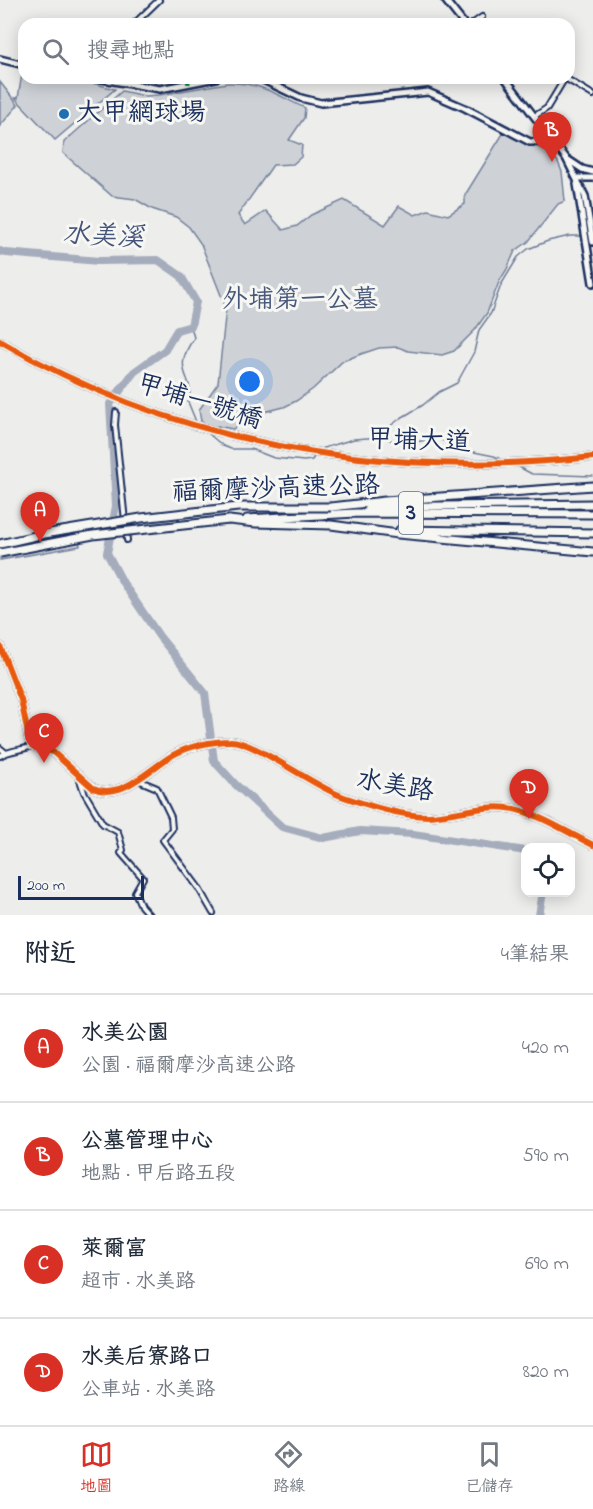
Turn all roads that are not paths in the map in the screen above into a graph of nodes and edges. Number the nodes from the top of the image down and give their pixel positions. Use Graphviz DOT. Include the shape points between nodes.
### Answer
graph roads {
  1 [pos="159,0"];
  2 [pos="445,0"];
  3 [pos="140,18"];
  4 [pos="459,18"];
  5 [pos="0,59"];
  6 [pos="18,63"];
  7 [pos="131,84"];
  8 [pos="185,84"];
  9 [pos="272,84"];
  10 [pos="511,84"];
  11 [pos="561,84"];
  12 [pos="575,84"];
  13 [pos="593,95"];
  14 [pos="535,116"];
  15 [pos="554,141"];
  16 [pos="566,158"];
  17 [pos="593,173"];
  18 [pos="577,178"];
  19 [pos="593,178"];
  20 [pos="581,192"];
  21 [pos="593,242"];
  22 [pos="593,283"];
  23 [pos="0,341"];
  24 [pos="116,412"];
  25 [pos="281,447"];
  26 [pos="593,457"];
  27 [pos="593,485"];
  28 [pos="593,504"];
  29 [pos="331,507"];
  30 [pos="593,514"];
  31 [pos="229,520"];
  32 [pos="368,531"];
  33 [pos="593,533"];
  34 [pos="127,540"];
  35 [pos="0,544"];
  36 [pos="593,552"];
  37 [pos="0,553"];
  38 [pos="0,646"];
  39 [pos="33,746"];
  40 [pos="0,748"];
  41 [pos="5,752"];
  42 [pos="0,756"];
  43 [pos="79,776"];
  44 [pos="138,780"];
  45 [pos="593,845"];
  46 [pos="213,913"];
  47 [pos="149,915"];
  1 -- 3 [label="street"];
  2 -- 4 [label="street"];
  5 -- 6 [label="street"];
  7 -- 8 [label="street" via="160,89"];
  9 -- 15 [label="street" via="301,98 321,102 428,92 530,142"];
  10 -- 14 [label="street"];
  11 -- 14 [label="street" via="547,108"];
  12 -- 13 [label="street"];
  14 -- 15 [label="street"];
  15 -- 16 [label="street"];
  16 -- 17 [label="street"];
  16 -- 18 [label="street"];
  17 -- 18 [label="street"];
  18 -- 19 [label="street"];
  18 -- 20 [label="street"];
  20 -- 21 [label="street" via="587,204"];
  20 -- 22 [label="street"];
  23 -- 25 [label="street, 甲埔一號橋" via="47,367 159,414"];
  24 -- 34 [label="street"];
  25 -- 26 [label="street, 甲埔大道" via="397,463 446,465"];
  27 -- 29 [label="highway"];
  28 -- 29 [label="highway, 福爾摩沙高速公路 / 3"];
  29 -- 35 [label="highway, 福爾摩沙高速公路 / 3, bridge" via="238,507 150,517"];
  30 -- 31 [label="highway, 福爾摩沙高速公路 / 3" via="356,513"];
  31 -- 32 [label="highway" via="331,525"];
  31 -- 37 [label="highway, 福爾摩沙高速公路 / 3, bridge" via="93,535"];
  32 -- 33 [label="highway"];
  32 -- 36 [label="highway"];
  38 -- 39 [label="street" via="21,700"];
  39 -- 41 [label="street"];
  39 -- 43 [label="street" via="52,752"];
  40 -- 41 [label="street"];
  41 -- 42 [label="street"];
  43 -- 44 [label="street" via="93,788 104,791"];
  43 -- 47 [label="street" via="103,824 118,832 121,853 143,878 135,892"];
  44 -- 45 [label="street, 水美路" via="187,749 240,742 317,786 356,801 425,816 494,807 514,809"];
  44 -- 46 [label="street" via="157,788 171,818 172,830 163,840"];
}
